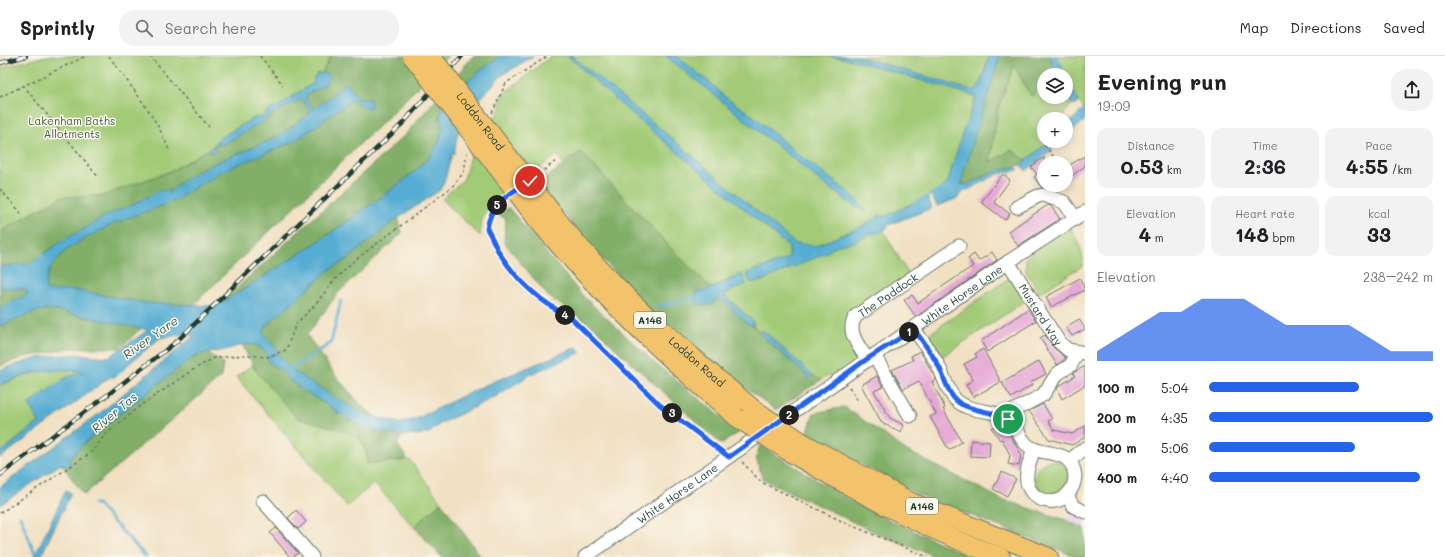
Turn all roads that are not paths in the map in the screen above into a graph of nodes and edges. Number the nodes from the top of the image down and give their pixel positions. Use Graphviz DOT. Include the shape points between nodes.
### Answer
graph roads {
  1 [pos="412,56"];
  2 [pos="431,56"];
  3 [pos="1017,207"];
  4 [pos="545,216"];
  5 [pos="1080,216"];
  6 [pos="959,246"];
  7 [pos="1008,262"];
  8 [pos="914,329"];
  9 [pos="1081,353"];
  10 [pos="870,357"];
  11 [pos="910,416"];
  12 [pos="1008,419"];
  13 [pos="796,447"];
  14 [pos="1085,448"];
  15 [pos="1034,449"];
  16 [pos="1069,461"];
  17 [pos="1067,495"];
  18 [pos="263,501"];
  19 [pos="1085,512"];
  20 [pos="312,557"];
  21 [pos="585,557"];
  22 [pos="1001,557"];
  23 [pos="1049,557"];
  1 -- 4 [label="highway, Loddon Road / A146, bridge"];
  2 -- 4 [label="highway, Loddon Road / A146, bridge"];
  3 -- 5 [label="street" via="1043,195 1064,202"];
  4 -- 13 [label="highway, Loddon Road / A146, bridge" via="676,344"];
  4 -- 13 [label="highway, Loddon Road / A146, bridge" via="587,277 636,328 736,417"];
  5 -- 7 [label="street, White Horse Lane"];
  6 -- 10 [label="street, The Paddock" via="856,316 851,327 852,334"];
  7 -- 8 [label="street, White Horse Lane"];
  7 -- 9 [label="street, Mustard Way" via="1059,342 1068,350"];
  8 -- 10 [label="street, White Horse Lane"];
  8 -- 12 [label="street" via="939,366 955,399 970,408 999,414"];
  9 -- 12 [label="street" via="1071,365 1056,374 1043,395 1013,411"];
  10 -- 11 [label="street, The Paddock"];
  10 -- 21 [label="street, White Horse Lane"];
  12 -- 15 [label="street" via="1027,445"];
  13 -- 22 [label="highway, Loddon Road / A146" via="870,500"];
  13 -- 23 [label="highway, Loddon Road / A146" via="911,502"];
  14 -- 16 [label="street"];
  15 -- 16 [label="street" via="1060,455"];
  15 -- 17 [label="street" via="1027,476 1032,492 1046,501 1058,501"];
  16 -- 17 [label="street" via="1074,470 1074,481"];
  17 -- 19 [label="street" via="1073,506"];
  18 -- 20 [label="street"];
}
